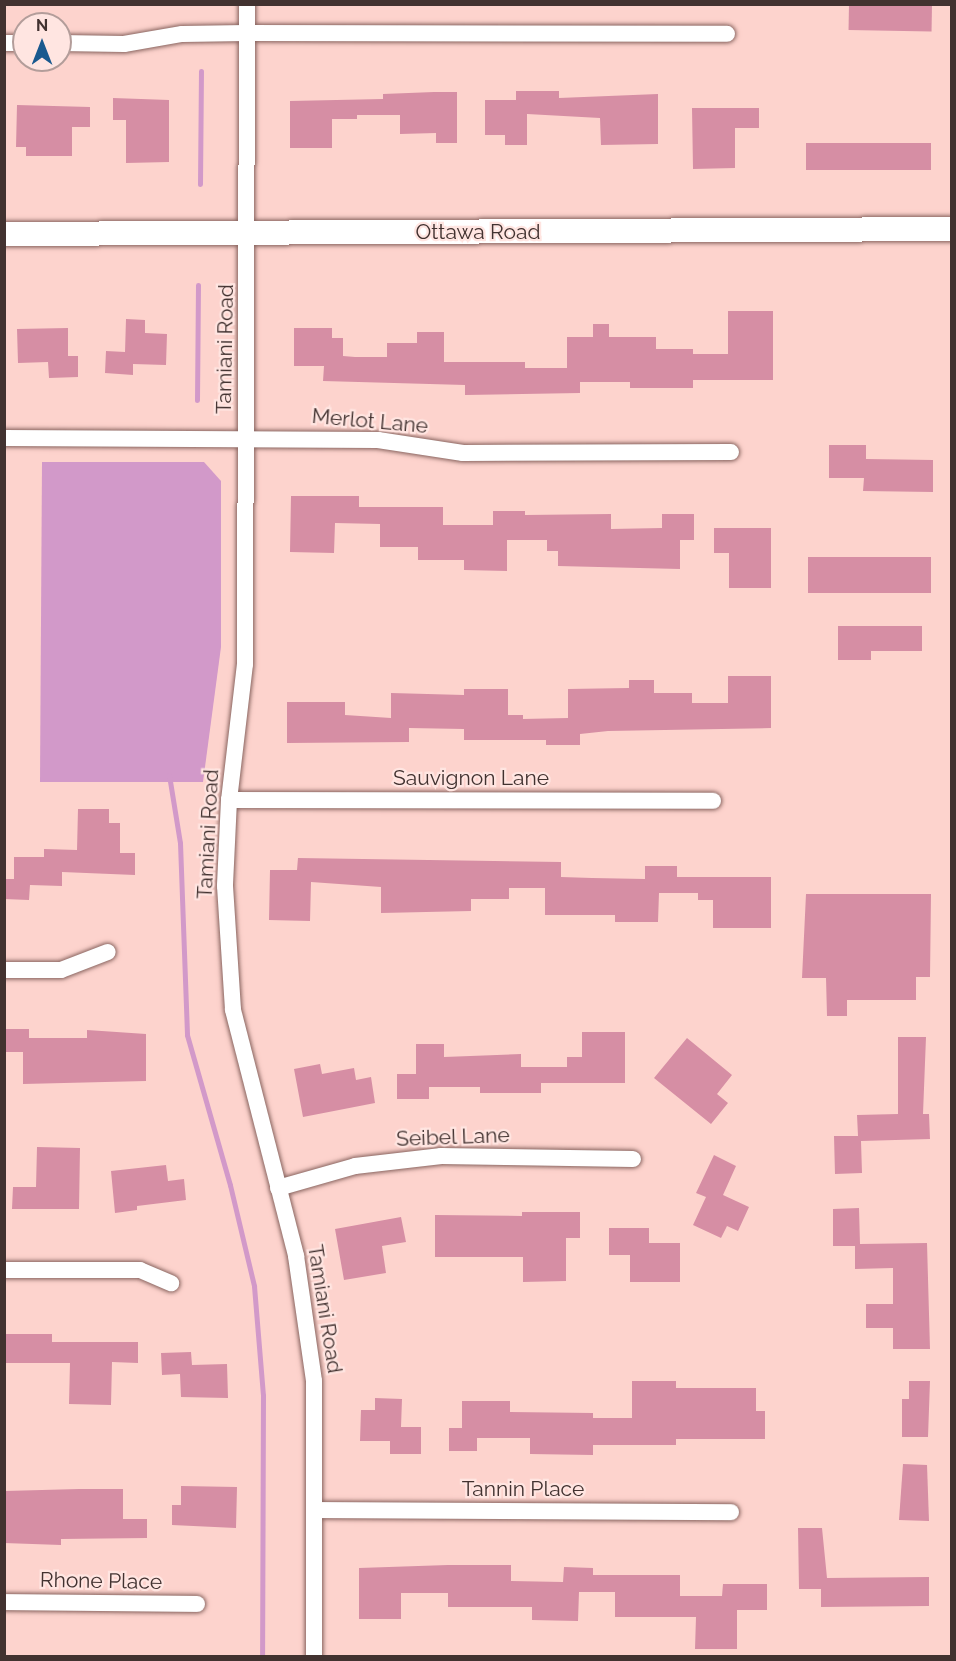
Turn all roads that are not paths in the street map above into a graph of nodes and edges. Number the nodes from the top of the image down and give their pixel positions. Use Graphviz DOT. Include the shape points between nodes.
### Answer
graph roads {
  1 [pos="247,4"];
  2 [pos="246,33"];
  3 [pos="727,34"];
  4 [pos="72,43"];
  5 [pos="951,229"];
  6 [pos="249,232"];
  7 [pos="4,234"];
  8 [pos="246,437"];
  9 [pos="4,438"];
  10 [pos="731,452"];
  11 [pos="229,800"];
  12 [pos="713,801"];
  13 [pos="108,952"];
  14 [pos="4,970"];
  15 [pos="633,1159"];
  16 [pos="278,1188"];
  17 [pos="4,1270"];
  18 [pos="171,1282"];
  19 [pos="316,1510"];
  20 [pos="731,1512"];
  21 [pos="4,1602"];
  22 [pos="197,1604"];
  23 [pos="315,1656"];
  1 -- 2 [label="street, Tamiani Road"];
  2 -- 3 [label="street"];
  2 -- 4 [label="street" via="182,34 124,44"];
  2 -- 6 [label="street, Tamiani Road"];
  5 -- 6 [label="street, Ottawa Road"];
  6 -- 7 [label="street, Ottawa Road"];
  6 -- 8 [label="street, Tamiani Road"];
  8 -- 9 [label="street, Merlot Lane"];
  8 -- 10 [label="street, Merlot Lane" via="378,440 463,453"];
  8 -- 11 [label="street, Tamiani Road" via="245,664"];
  11 -- 12 [label="street, Sauvignon Lane"];
  11 -- 16 [label="street, Tamiani Road" via="225,886 233,1010"];
  13 -- 14 [label="street" via="61,970"];
  15 -- 16 [label="street, Seibel Lane" via="441,1156 355,1166"];
  16 -- 19 [label="street, Tamiani Road" via="296,1256 314,1381"];
  17 -- 18 [label="street" via="140,1270"];
  19 -- 20 [label="street, Tannin Place"];
  19 -- 23 [label="street, Tamiani Road"];
  21 -- 22 [label="street, Rhone Place"];
}
